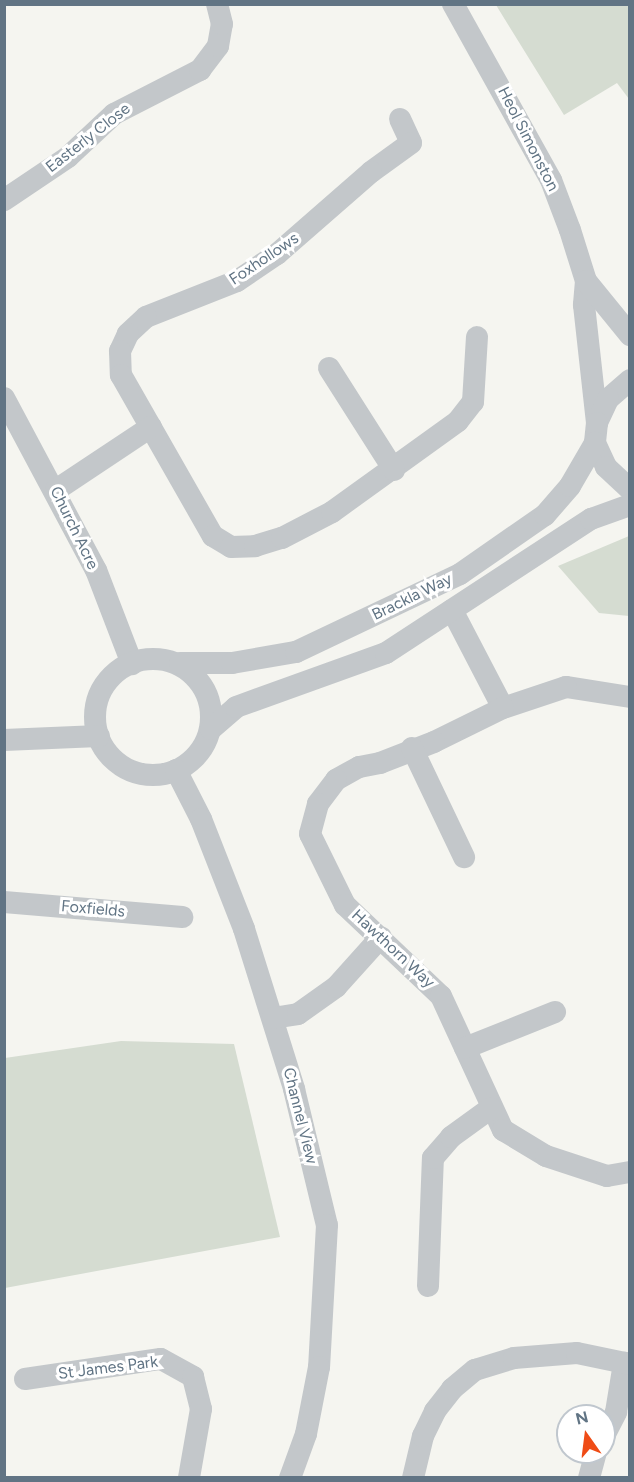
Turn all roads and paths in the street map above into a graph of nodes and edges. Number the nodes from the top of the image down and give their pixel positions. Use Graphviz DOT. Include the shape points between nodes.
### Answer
graph roads {
  1 [pos="217,4"];
  2 [pos="453,4"];
  3 [pos="400,119"];
  4 [pos="6,194"];
  5 [pos="586,281"];
  6 [pos="630,335"];
  7 [pos="477,337"];
  8 [pos="329,368"];
  9 [pos="630,380"];
  10 [pos="4,398"];
  11 [pos="151,427"];
  12 [pos="596,433"];
  13 [pos="394,470"];
  14 [pos="630,489"];
  15 [pos="56,490"];
  16 [pos="630,505"];
  17 [pos="452,610"];
  18 [pos="180,663"];
  19 [pos="132,664"];
  20 [pos="630,697"];
  21 [pos="503,708"];
  22 [pos="211,729"];
  23 [pos="99,736"];
  24 [pos="4,740"];
  25 [pos="412,748"];
  26 [pos="176,770"];
  27 [pos="464,857"];
  28 [pos="4,902"];
  29 [pos="182,917"];
  30 [pos="381,937"];
  31 [pos="555,1012"];
  32 [pos="273,1018"];
  33 [pos="465,1048"];
  34 [pos="491,1108"];
  35 [pos="630,1172"];
  36 [pos="428,1286"];
  37 [pos="627,1363"];
  38 [pos="25,1379"];
  39 [pos="616,1412"];
  40 [pos="189,1478"];
  41 [pos="290,1478"];
  42 [pos="413,1478"];
  1 -- 4 [label="street, Easterly Close" via="222,24 218,46 200,70 114,114 68,157"];
  2 -- 5 [label="street, Heol Simonston" via="551,180"];
  3 -- 11 [label="street, Foxhollows" via="416,152 371,172 277,254 237,281 146,317 128,334 120,351 121,375"];
  5 -- 6 [label="street, Heol Simonston"];
  5 -- 12 [label="street, Heol Simonston" via="584,305"];
  7 -- 13 [label="street, Foxhollows" via="473,402 458,421"];
  8 -- 13 [label="street"];
  9 -- 12 [label="street, Brackla Way" via="608,399"];
  10 -- 15 [label="street, Church Acre"];
  11 -- 13 [label="street, Foxhollows" via="213,536 231,547 255,546 282,538 332,512"];
  11 -- 15 [label="street"];
  12 -- 14 [label="street" via="606,467"];
  12 -- 18 [label="street, Brackla Way" via="570,486 545,515 460,574 296,652 232,663"];
  15 -- 19 [label="street, Church Acre" via="96,570"];
  16 -- 17 [label="street, Brackla Way" via="591,519"];
  17 -- 21 [label="street"];
  17 -- 22 [label="street, Brackla Way" via="386,653 236,707"];
  18 -- 19 [label="street" via="160,658"];
  18 -- 22 [label="street" via="199,679 209,702"];
  19 -- 23 [label="street" via="114,674 102,690 95,711"];
  20 -- 21 [label="street, Hawthorn Way" via="566,687"];
  21 -- 25 [label="street, Hawthorn Way" via="485,720"];
  22 -- 26 [label="street" via="193,759"];
  23 -- 24 [label="street"];
  23 -- 26 [label="street" via="110,756 127,770 150,776"];
  25 -- 27 [label="street"];
  25 -- 30 [label="street, Hawthorn Way" via="380,763 358,766 336,780 318,804 310,834 345,904"];
  26 -- 32 [label="street, Channel View" via="212,845"];
  28 -- 29 [label="street, Foxfields"];
  30 -- 32 [label="street" via="336,987 298,1014"];
  30 -- 33 [label="street, Hawthorn Way" via="441,996"];
  31 -- 33 [label="street"];
  32 -- 41 [label="street, Channel View" via="327,1225 319,1367 306,1434"];
  33 -- 34 [label="street, Hawthorn Way"];
  34 -- 35 [label="street, Hawthorn Way" via="503,1130 546,1156 607,1176"];
  34 -- 36 [label="street" via="451,1137 433,1158"];
  37 -- 39 [label="street"];
  37 -- 42 [label="street" via="577,1353 514,1358 475,1370 452,1389 435,1411 423,1436"];
  38 -- 40 [label="street, St James Park" via="161,1359 193,1377 201,1409"];
}
